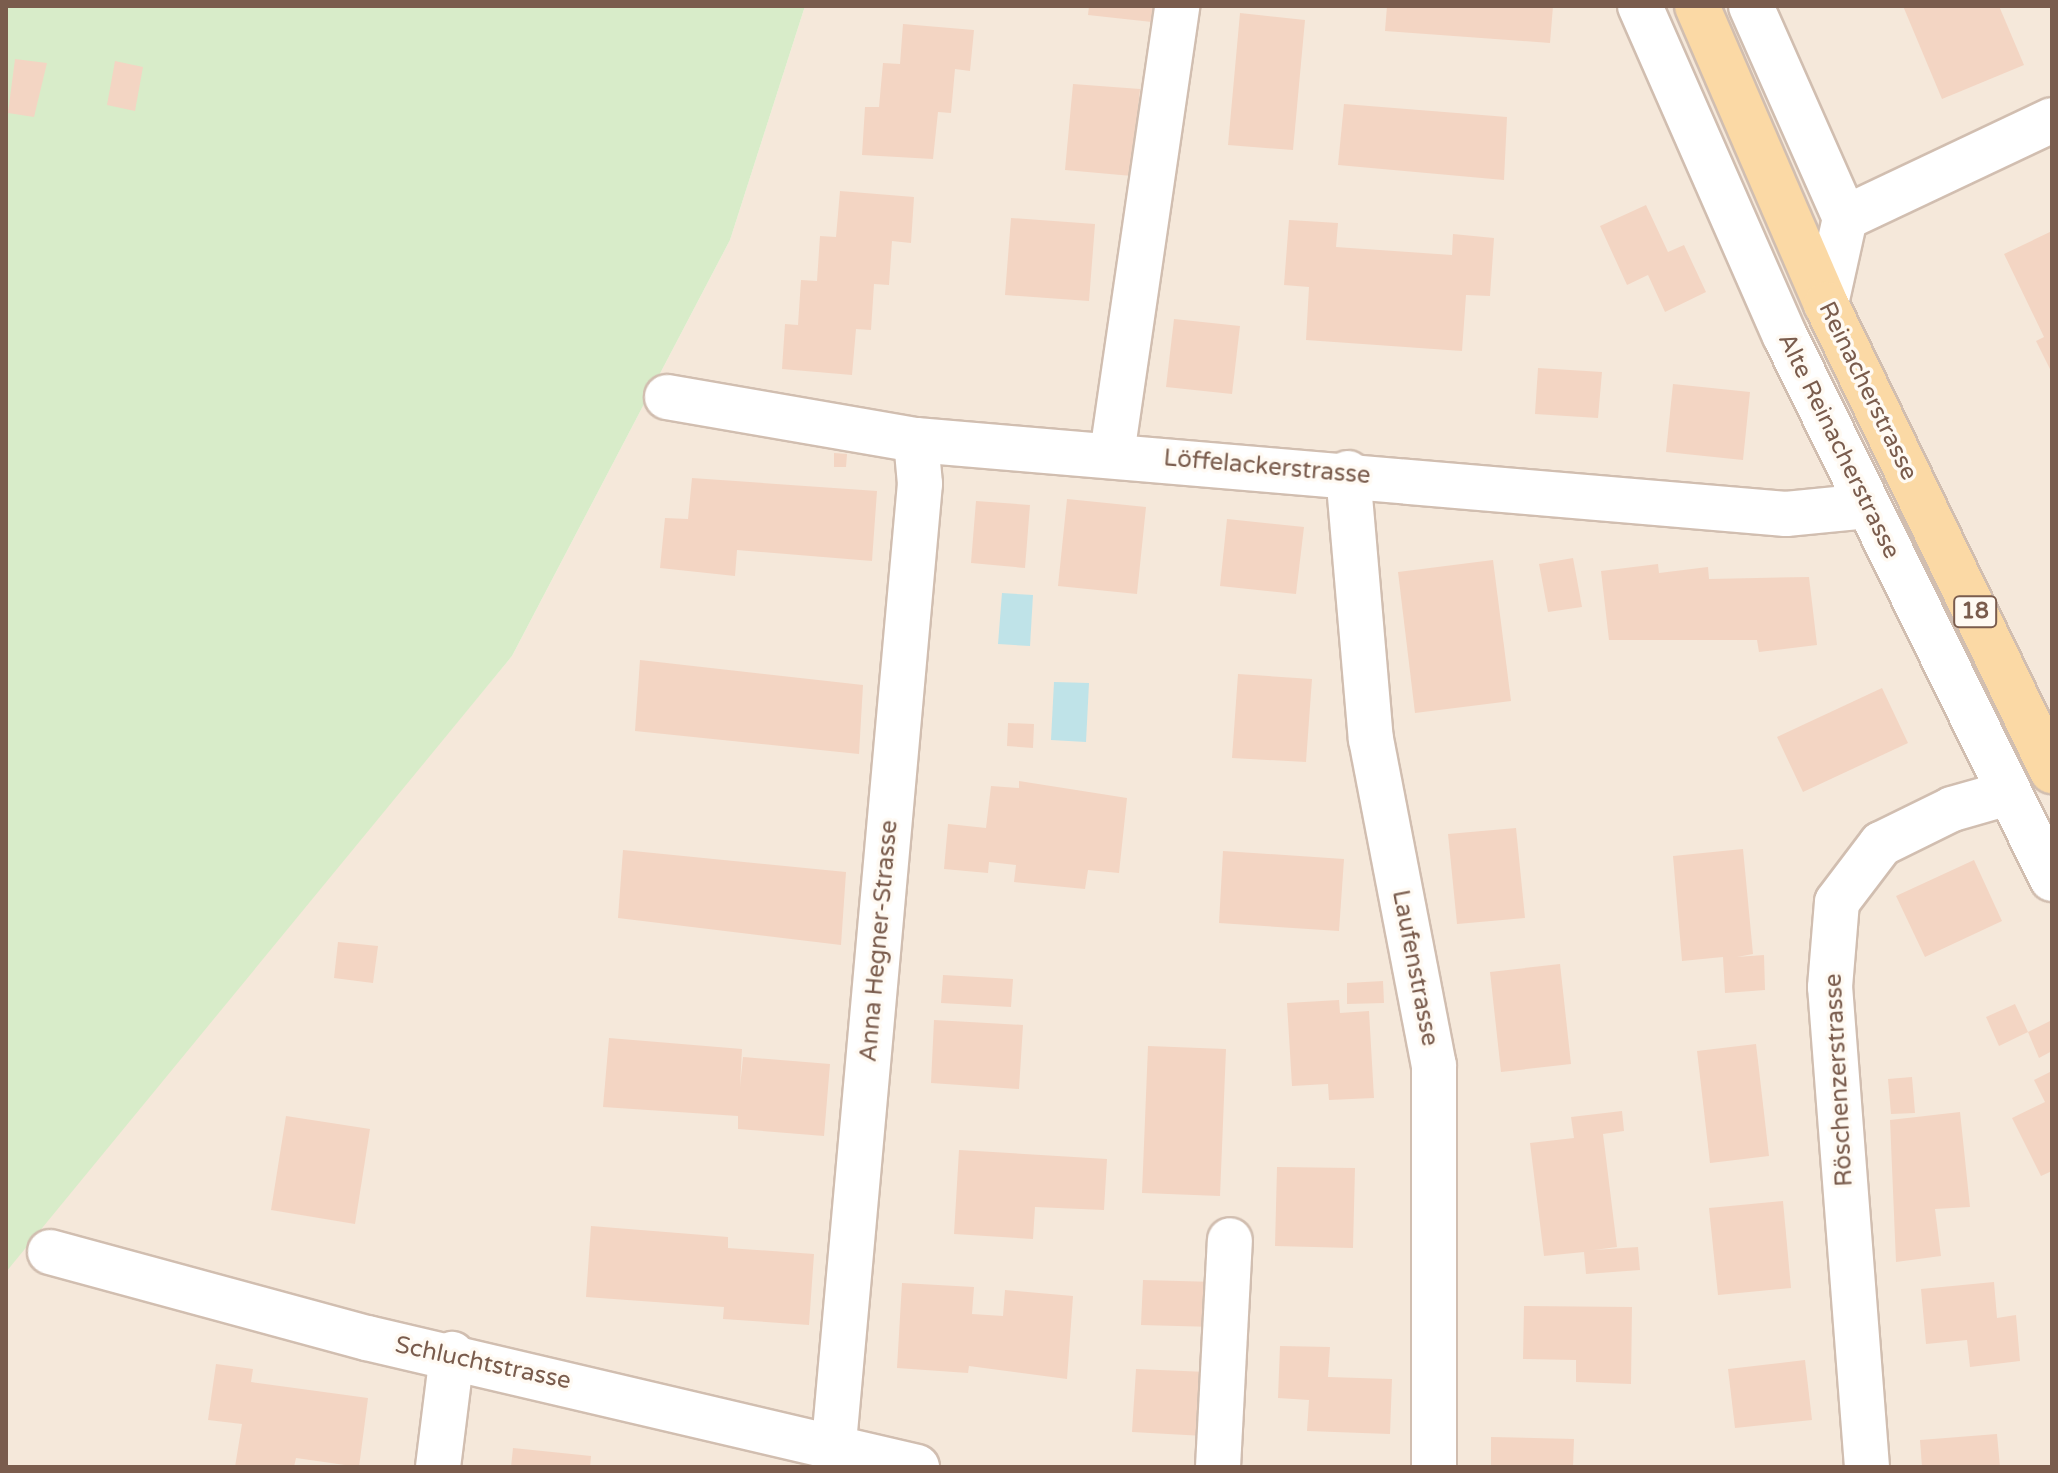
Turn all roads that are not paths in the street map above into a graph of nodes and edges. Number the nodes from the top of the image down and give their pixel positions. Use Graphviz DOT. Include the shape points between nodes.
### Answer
graph roads {
  1 [pos="1177,6"];
  2 [pos="1640,6"];
  3 [pos="1697,6"];
  4 [pos="1751,6"];
  5 [pos="2052,120"];
  6 [pos="1845,218"];
  7 [pos="1826,304"];
  8 [pos="667,397"];
  9 [pos="916,440"];
  10 [pos="1112,454"];
  11 [pos="1348,473"];
  12 [pos="1868,506"];
  13 [pos="2052,771"];
  14 [pos="2008,793"];
  15 [pos="2052,879"];
  16 [pos="1230,1240"];
  17 [pos="50,1252"];
  18 [pos="452,1354"];
  19 [pos="834,1443"];
  20 [pos="438,1467"];
  21 [pos="917,1467"];
  22 [pos="1218,1467"];
  23 [pos="1434,1467"];
  24 [pos="1867,1467"];
  1 -- 10 [label="street"];
  2 -- 12 [label="street, Alte Reinacherstrasse"];
  3 -- 7 [label="main road, Reinacherstrasse / 18"];
  4 -- 6 [label="street"];
  5 -- 6 [label="street"];
  6 -- 7 [label="street"];
  7 -- 13 [label="main road, Reinacherstrasse / 18"];
  8 -- 9 [label="street, Löffelackerstrasse"];
  9 -- 10 [label="street, Löffelackerstrasse"];
  9 -- 19 [label="street, Anna Hegner-Strasse" via="920,484"];
  10 -- 11 [label="street, Löffelackerstrasse"];
  11 -- 12 [label="street, Löffelackerstrasse" via="1786,514"];
  11 -- 23 [label="street, Laufenstrasse" via="1371,739 1434,1065"];
  12 -- 14 [label="street, Alte Reinacherstrasse"];
  14 -- 15 [label="street, Alte Reinacherstrasse"];
  14 -- 24 [label="street, Röschenzerstrasse" via="1952,809 1881,844 1837,902 1830,987"];
  16 -- 22 [label="street"];
  17 -- 18 [label="street, Schluchtstrasse" via="367,1338"];
  18 -- 19 [label="street, Schluchtstrasse"];
  18 -- 20 [label="street"];
  19 -- 21 [label="street, Schluchtstrasse"];
}
